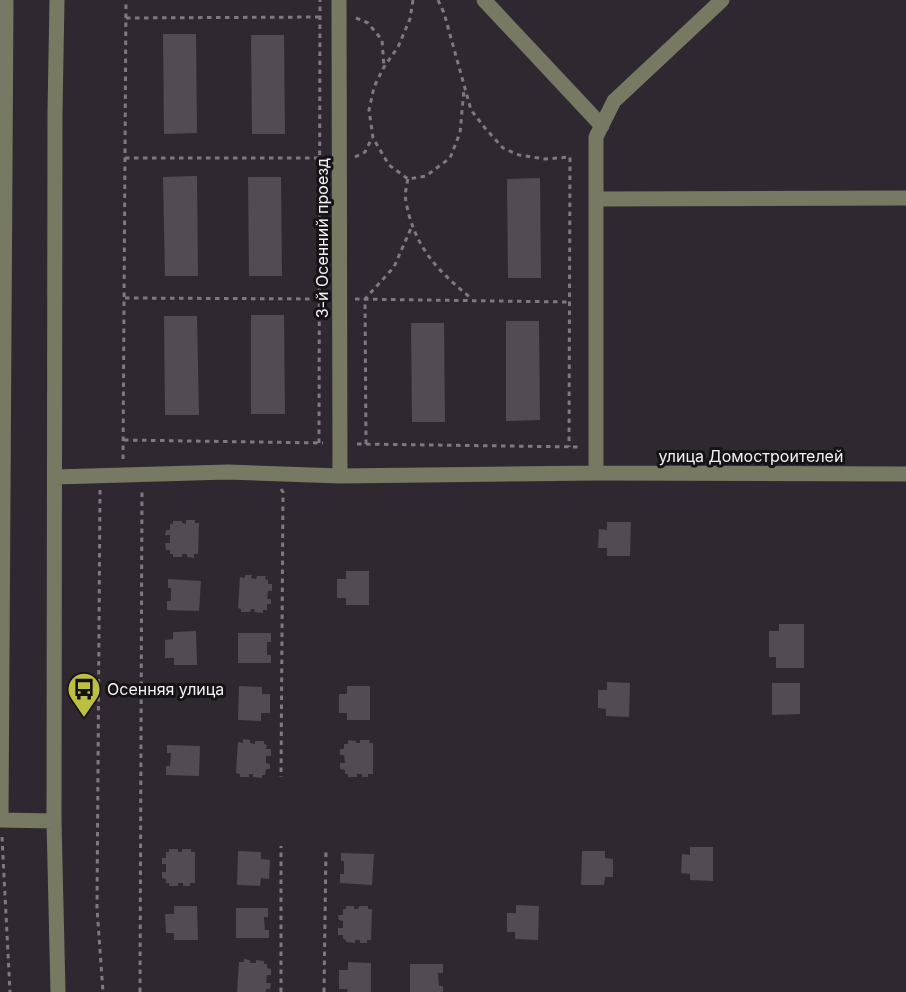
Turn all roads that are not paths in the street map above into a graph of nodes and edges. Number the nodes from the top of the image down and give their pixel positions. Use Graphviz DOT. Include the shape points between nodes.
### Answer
graph roads {
  1 [pos="6,0"];
  2 [pos="57,0"];
  3 [pos="339,0"];
  4 [pos="484,0"];
  5 [pos="722,0"];
  6 [pos="602,126"];
  7 [pos="906,198"];
  8 [pos="596,199"];
  9 [pos="596,473"];
  10 [pos="906,474"];
  11 [pos="340,476"];
  12 [pos="55,477"];
  13 [pos="1,820"];
  14 [pos="54,821"];
  15 [pos="58,992"];
  1 -- 13 [label="street"];
  2 -- 12 [label="street"];
  3 -- 11 [label="street, 3-й Осенний проезд"];
  4 -- 6 [label="street"];
  5 -- 6 [label="street" via="614,101"];
  6 -- 8 [label="street" via="596,137"];
  7 -- 8 [label="street"];
  8 -- 9 [label="street"];
  9 -- 10 [label="street, улица Домостроителей"];
  9 -- 11 [label="street, улица Домостроителей"];
  11 -- 12 [label="street, улица Домостроителей" via="228,472"];
  12 -- 14 [label="street"];
  13 -- 14 [label="street"];
  14 -- 15 [label="street"];
}
